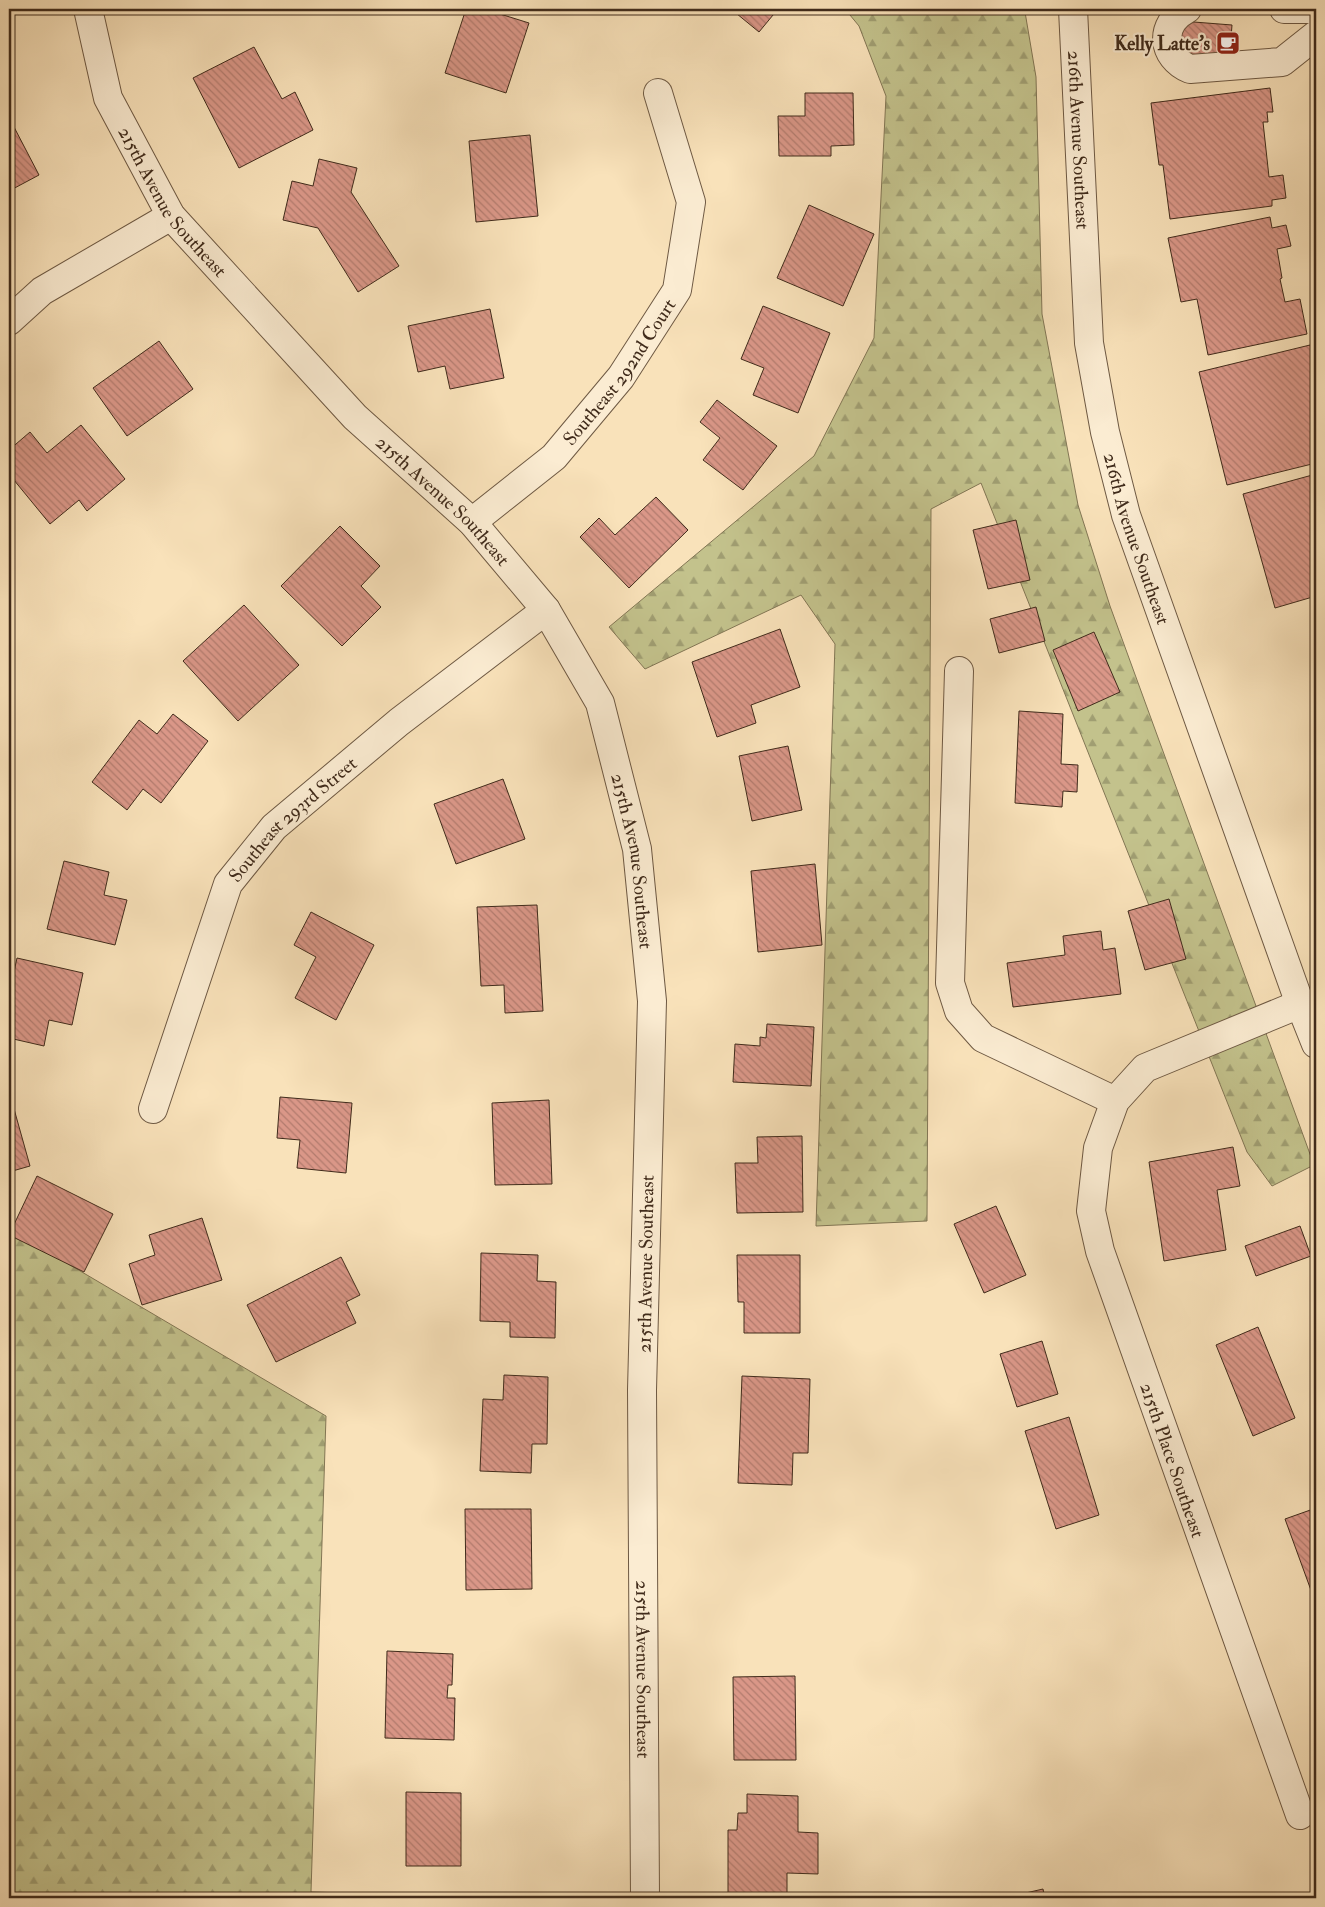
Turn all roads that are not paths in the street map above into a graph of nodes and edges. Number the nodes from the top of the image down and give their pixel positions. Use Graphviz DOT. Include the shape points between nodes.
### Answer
graph roads {
  1 [pos="88,9"];
  2 [pos="1073,9"];
  3 [pos="1187,9"];
  4 [pos="1284,9"];
  5 [pos="1314,9"];
  6 [pos="1316,36"];
  7 [pos="658,93"];
  8 [pos="171,216"];
  9 [pos="9,321"];
  10 [pos="472,522"];
  11 [pos="546,610"];
  12 [pos="959,671"];
  13 [pos="1300,1004"];
  14 [pos="1316,1044"];
  15 [pos="1115,1100"];
  16 [pos="153,1109"];
  17 [pos="1300,1815"];
  18 [pos="645,1898"];
  1 -- 8 [label="street, 215th Avenue Southeast" via="108,98"];
  2 -- 13 [label="street, 216th Avenue Southeast" via="1089,343 1105,432 1126,515"];
  3 -- 6 [label="street" via="1174,19 1167,38 1173,57 1190,69 1282,62"];
  4 -- 5 [label="street"];
  7 -- 10 [label="street, Southeast 292nd Court" via="691,202 677,290 621,377 554,457"];
  8 -- 9 [label="street" via="42,291"];
  8 -- 10 [label="street, 215th Avenue Southeast" via="354,417"];
  10 -- 11 [label="street, 215th Avenue Southeast"];
  11 -- 16 [label="street, Southeast 293rd Street" via="399,722 274,827 228,884"];
  11 -- 18 [label="street, 215th Avenue Southeast" via="600,703 637,849 652,1001 642,1390"];
  12 -- 15 [label="street" via="950,983 959,1011 983,1038"];
  13 -- 14 [label="street, 216th Avenue Southeast"];
  13 -- 15 [label="street" via="1144,1068"];
  15 -- 17 [label="street, 215th Place Southeast" via="1098,1148 1091,1211 1100,1251"];
}
